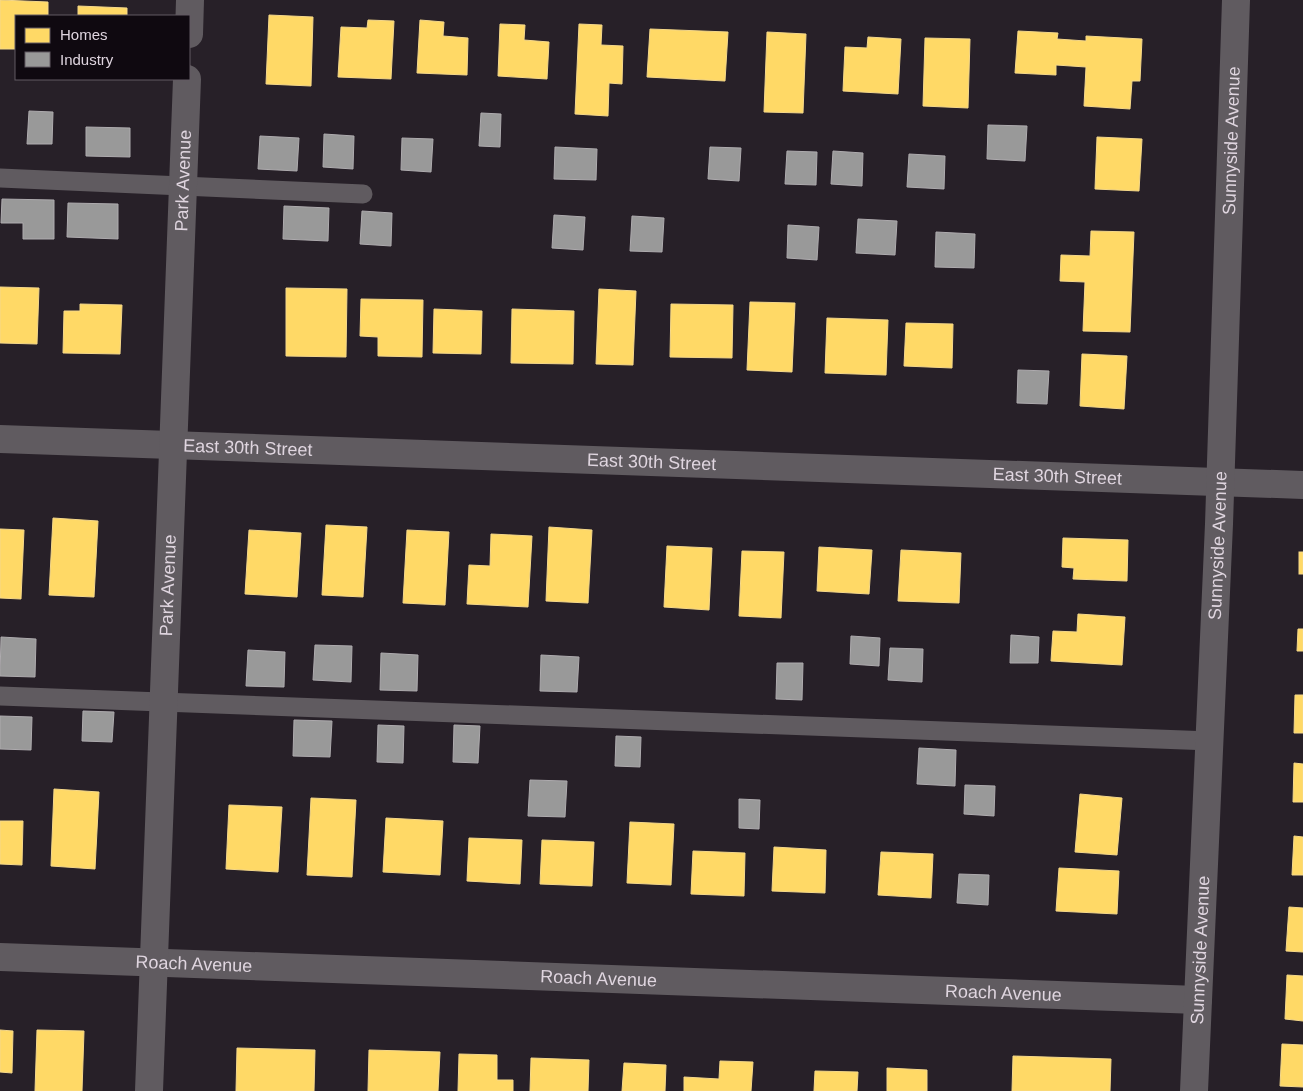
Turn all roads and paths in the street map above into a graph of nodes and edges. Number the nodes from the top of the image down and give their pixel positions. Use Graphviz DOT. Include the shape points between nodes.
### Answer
graph roads {
  1 [pos="190,0"];
  2 [pos="1236,0"];
  3 [pos="190,15"];
  4 [pos="187,80"];
  5 [pos="0,178"];
  6 [pos="183,185"];
  7 [pos="363,194"];
  8 [pos="0,439"];
  9 [pos="173,445"];
  10 [pos="1221,482"];
  11 [pos="1303,485"];
  12 [pos="0,696"];
  13 [pos="162,702"];
  14 [pos="1211,741"];
  15 [pos="0,957"];
  16 [pos="152,961"];
  17 [pos="1198,1000"];
  18 [pos="149,1091"];
  19 [pos="1194,1091"];
  1 -- 3 [label="street"];
  2 -- 10 [label="street, Sunnyside Avenue"];
  4 -- 6 [label="street, Park Avenue"];
  5 -- 6 [label="lane"];
  6 -- 7 [label="lane"];
  6 -- 9 [label="street, Park Avenue"];
  8 -- 9 [label="street, East 30th Street"];
  9 -- 10 [label="street, East 30th Street"];
  9 -- 13 [label="street, Park Avenue"];
  10 -- 11 [label="street, East 30th Street"];
  10 -- 14 [label="street, Sunnyside Avenue"];
  12 -- 13 [label="lane"];
  13 -- 14 [label="lane"];
  13 -- 16 [label="street, Park Avenue"];
  14 -- 17 [label="street, Sunnyside Avenue"];
  15 -- 16 [label="street, Roach Avenue"];
  16 -- 17 [label="street, Roach Avenue"];
  16 -- 18 [label="street, Park Avenue"];
  17 -- 19 [label="street, Sunnyside Avenue"];
}
